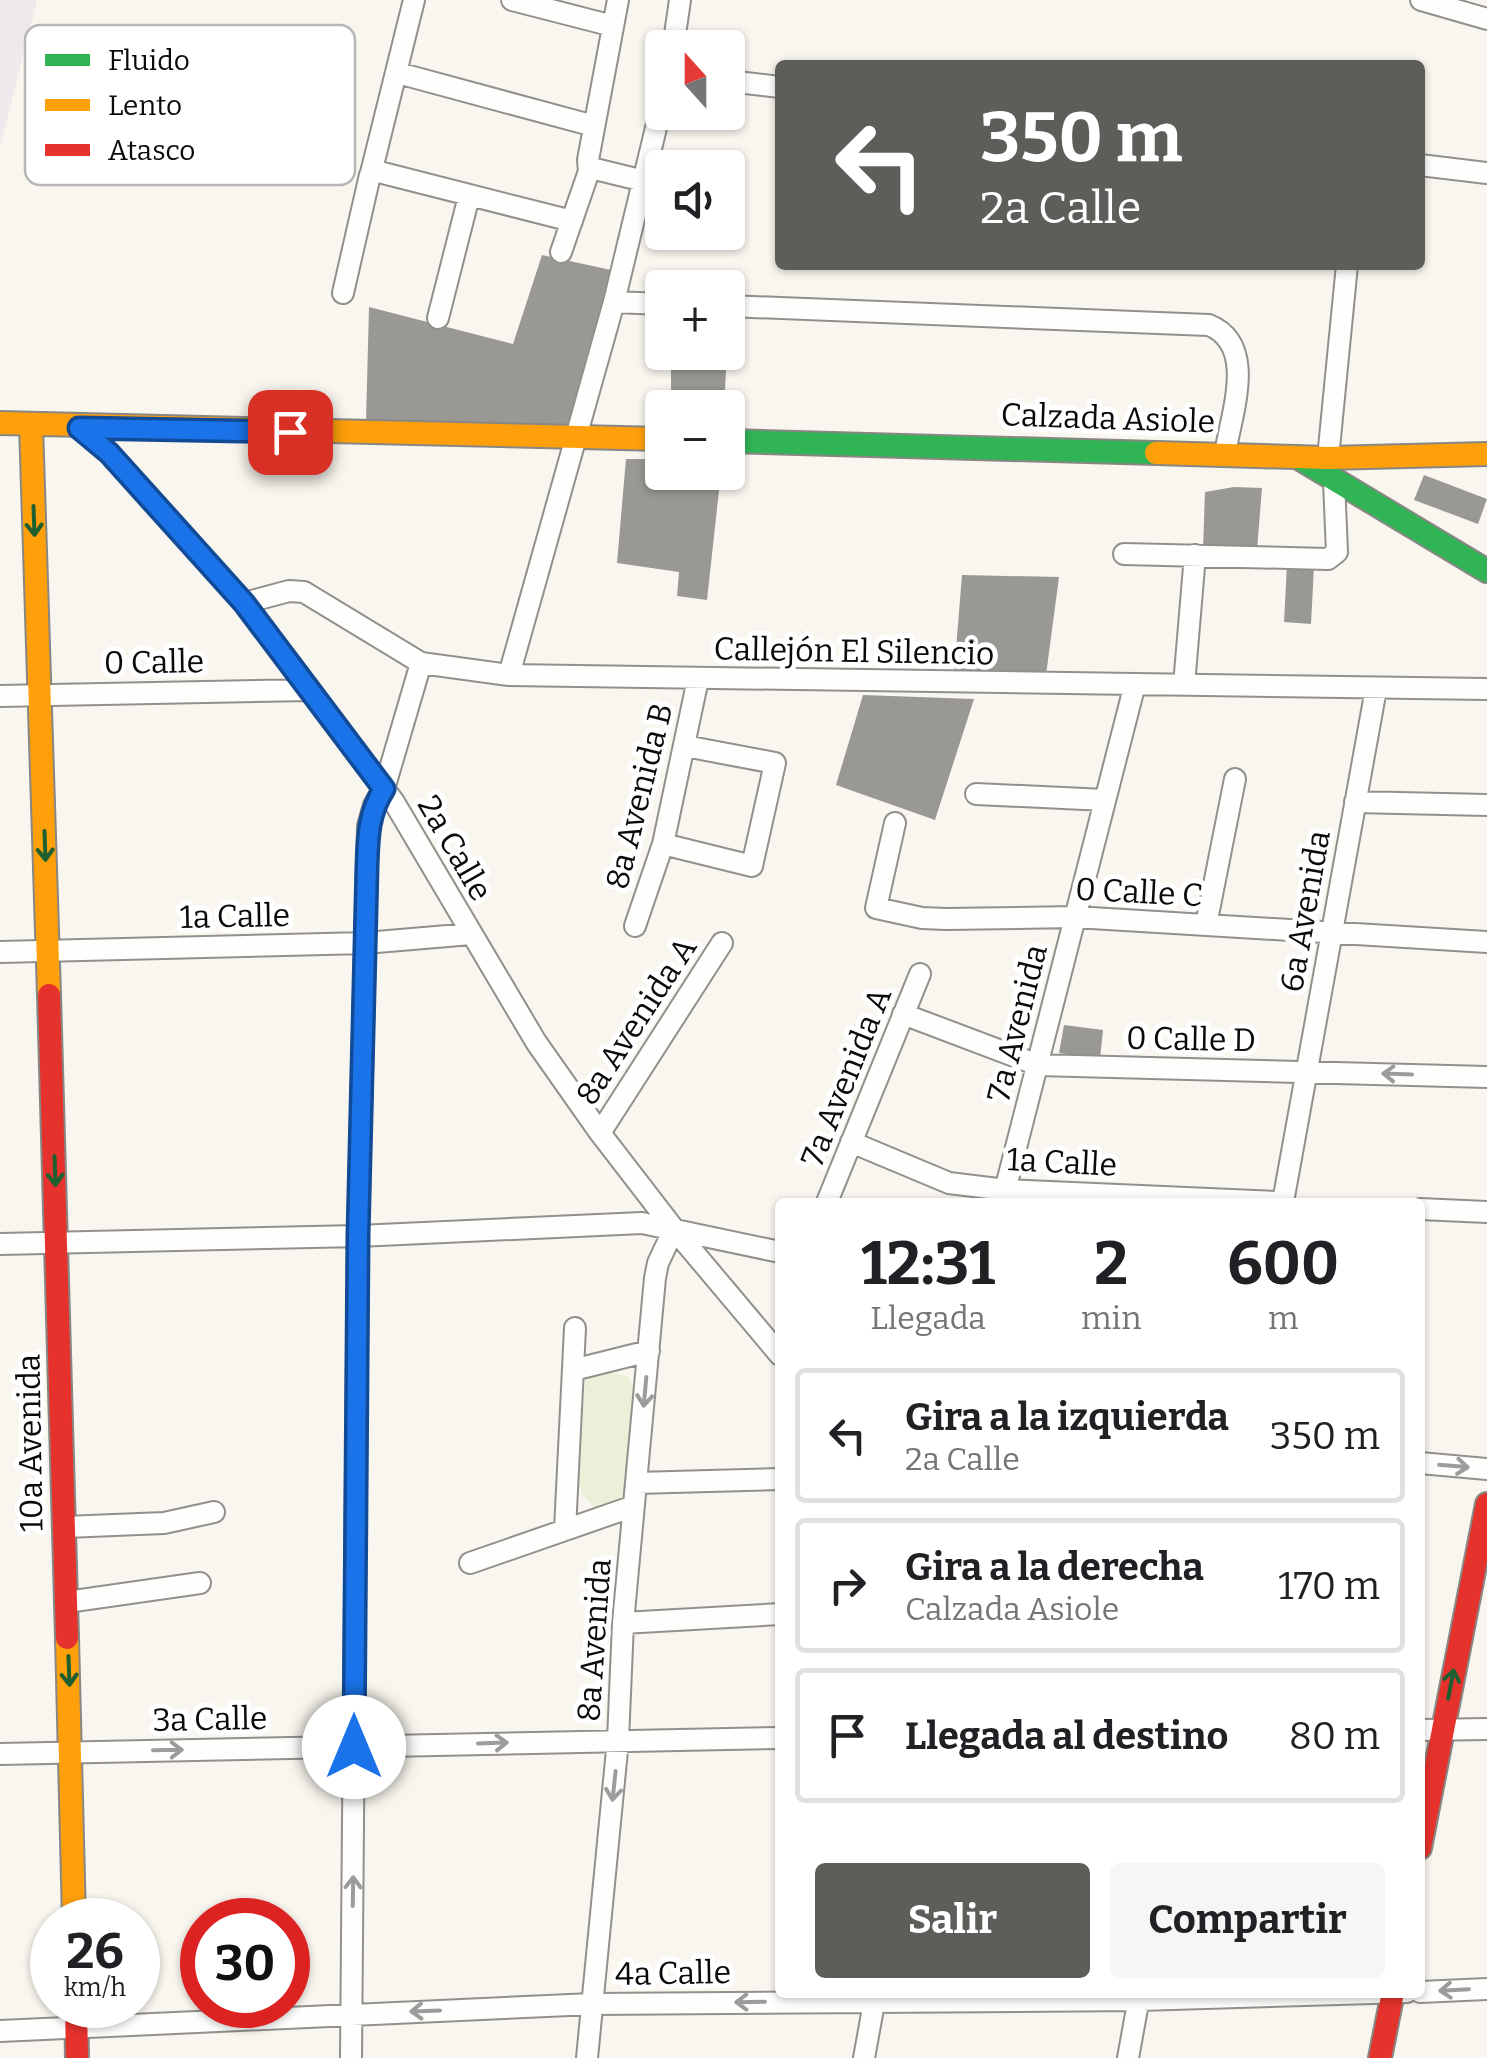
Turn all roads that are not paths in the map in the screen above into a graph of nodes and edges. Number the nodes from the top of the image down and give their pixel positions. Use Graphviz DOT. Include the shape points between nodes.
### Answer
graph roads {
  1 [pos="414,0"];
  2 [pos="512,0"];
  3 [pos="618,0"];
  4 [pos="680,0"];
  5 [pos="1421,0"];
  6 [pos="1487,19"];
  7 [pos="614,26"];
  8 [pos="676,30"];
  9 [pos="398,73"];
  10 [pos="745,83"];
  11 [pos="775,86"];
  12 [pos="594,126"];
  13 [pos="656,130"];
  14 [pos="1425,166"];
  15 [pos="589,171"];
  16 [pos="372,172"];
  17 [pos="1487,173"];
  18 [pos="644,180"];
  19 [pos="469,196"];
  20 [pos="572,220"];
  21 [pos="561,252"];
  22 [pos="1347,270"];
  23 [pos="343,293"];
  24 [pos="614,302"];
  25 [pos="645,303"];
  26 [pos="745,307"];
  27 [pos="438,318"];
  28 [pos="0,423"];
  29 [pos="31,424"];
  30 [pos="79,428"];
  31 [pos="574,437"];
  32 [pos="645,439"];
  33 [pos="745,441"];
  34 [pos="1225,454"];
  35 [pos="1487,454"];
  36 [pos="1297,457"];
  37 [pos="1328,458"];
  38 [pos="1334,482"];
  39 [pos="1124,554"];
  40 [pos="1195,555"];
  41 [pos="1487,571"];
  42 [pos="244,603"];
  43 [pos="421,664"];
  44 [pos="509,674"];
  45 [pos="698,679"];
  46 [pos="1135,684"];
  47 [pos="1184,685"];
  48 [pos="1376,689"];
  49 [pos="1487,689"];
  50 [pos="310,690"];
  51 [pos="40,695"];
  52 [pos="0,696"];
  53 [pos="685,746"];
  54 [pos="1235,779"];
  55 [pos="384,789"];
  56 [pos="976,794"];
  57 [pos="1106,800"];
  58 [pos="1355,802"];
  59 [pos="1487,805"];
  60 [pos="895,822"];
  61 [pos="663,844"];
  62 [pos="1075,917"];
  63 [pos="1206,925"];
  64 [pos="635,926"];
  65 [pos="1332,932"];
  66 [pos="471,934"];
  67 [pos="1487,942"];
  68 [pos="365,943"];
  69 [pos="722,943"];
  70 [pos="48,950"];
  71 [pos="0,952"];
  72 [pos="920,974"];
  73 [pos="903,1014"];
  74 [pos="1038,1065"];
  75 [pos="1307,1072"];
  76 [pos="1487,1077"];
  77 [pos="600,1132"];
  78 [pos="852,1142"];
  79 [pos="1004,1196"];
  80 [pos="829,1198"];
  81 [pos="1076,1198"];
  82 [pos="1281,1198"];
  83 [pos="1425,1209"];
  84 [pos="1487,1212"];
  85 [pos="674,1229"];
  86 [pos="358,1236"];
  87 [pos="57,1240"];
  88 [pos="0,1244"];
  89 [pos="775,1251"];
  90 [pos="575,1328"];
  91 [pos="775,1349"];
  92 [pos="648,1351"];
  93 [pos="572,1370"];
  94 [pos="1425,1463"];
  95 [pos="1487,1469"];
  96 [pos="775,1479"];
  97 [pos="636,1483"];
  98 [pos="1487,1504"];
  99 [pos="634,1506"];
  100 [pos="214,1512"];
  101 [pos="65,1527"];
  102 [pos="566,1530"];
  103 [pos="470,1563"];
  104 [pos="200,1583"];
  105 [pos="67,1602"];
  106 [pos="775,1614"];
  107 [pos="623,1623"];
  108 [pos="1487,1728"];
  109 [pos="1431,1730"];
  110 [pos="775,1738"];
  111 [pos="618,1740"];
  112 [pos="354,1747"];
  113 [pos="71,1751"];
  114 [pos="0,1754"];
  115 [pos="1425,1794"];
  116 [pos="74,1898"];
  117 [pos="1487,1989"];
  118 [pos="1425,1992"];
  119 [pos="835,1998"];
  120 [pos="875,1998"];
  121 [pos="1140,1998"];
  122 [pos="1392,1998"];
  123 [pos="592,2004"];
  124 [pos="352,2014"];
  125 [pos="76,2029"];
  126 [pos="0,2031"];
  127 [pos="77,2058"];
  128 [pos="351,2058"];
  129 [pos="586,2058"];
  130 [pos="864,2058"];
  131 [pos="1128,2058"];
  132 [pos="1380,2058"];
  1 -- 9 [label="street"];
  2 -- 7 [label="street"];
  3 -- 7 [label="street"];
  4 -- 8 [label="street"];
  5 -- 6 [label="street"];
  7 -- 12 [label="street"];
  9 -- 12 [label="street"];
  9 -- 16 [label="street"];
  10 -- 11 [label="street"];
  12 -- 15 [label="street"];
  13 -- 18 [label="street"];
  14 -- 17 [label="street"];
  15 -- 18 [label="street"];
  15 -- 20 [label="street"];
  16 -- 19 [label="street"];
  16 -- 23 [label="street"];
  18 -- 24 [label="street"];
  19 -- 20 [label="street"];
  19 -- 27 [label="street"];
  20 -- 21 [label="street"];
  22 -- 37 [label="street"];
  24 -- 25 [label="street"];
  24 -- 31 [label="street"];
  26 -- 34 [label="street" via="1209,325 1225,333 1238,356"];
  28 -- 29 [label="main road"];
  29 -- 30 [label="main road"];
  29 -- 51 [label="main road, 10a Avenida, one-way"];
  30 -- 31 [label="main road"];
  30 -- 42 [label="street, 2a Calle"];
  31 -- 32 [label="main road"];
  31 -- 44 [label="street"];
  33 -- 34 [label="main road, Calzada Asiole"];
  34 -- 36 [label="main road, Calzada Asiole"];
  35 -- 37 [label="main road, Calzada Asiole"];
  36 -- 37 [label="main road, Calzada Asiole"];
  36 -- 38 [label="main road"];
  38 -- 40 [label="street" via="1337,552 1328,560"];
  38 -- 41 [label="main road"];
  39 -- 40 [label="street"];
  40 -- 47 [label="street"];
  42 -- 43 [label="street, Callejón El Silencio" via="304,592"];
  42 -- 50 [label="street, 2a Calle"];
  43 -- 44 [label="street, Callejón El Silencio"];
  43 -- 55 [label="street"];
  44 -- 45 [label="street, Callejón El Silencio"];
  45 -- 46 [label="street, Callejón El Silencio"];
  45 -- 53 [label="street, 8a Avenida B"];
  46 -- 47 [label="street, Callejón El Silencio"];
  46 -- 57 [label="street, 7a Avenida"];
  47 -- 48 [label="street, Callejón El Silencio"];
  48 -- 49 [label="street, Callejón El Silencio"];
  48 -- 58 [label="street, 6a Avenida"];
  50 -- 51 [label="street, 0 Calle"];
  50 -- 55 [label="street, 2a Calle"];
  51 -- 52 [label="street, 0 Calle"];
  51 -- 70 [label="main road, 10a Avenida, one-way"];
  53 -- 61 [label="street, 8a Avenida B"];
  53 -- 61 [label="street" via="775,763 752,866"];
  54 -- 63 [label="street"];
  55 -- 66 [label="street, 2a Calle"];
  55 -- 68 [label="street" via="368,826"];
  56 -- 57 [label="street"];
  57 -- 62 [label="street, 7a Avenida"];
  58 -- 59 [label="street"];
  58 -- 65 [label="street, 6a Avenida"];
  60 -- 62 [label="street, 0 Calle C" via="876,908 946,920"];
  61 -- 64 [label="street, 8a Avenida B"];
  62 -- 63 [label="street, 0 Calle C"];
  62 -- 74 [label="street, 7a Avenida"];
  63 -- 65 [label="street, 0 Calle C"];
  65 -- 67 [label="street, 0 Calle C"];
  65 -- 75 [label="street, 6a Avenida"];
  66 -- 68 [label="street, 1a Calle"];
  66 -- 77 [label="street, 2a Calle"];
  68 -- 70 [label="street, 1a Calle"];
  68 -- 86 [label="street"];
  69 -- 77 [label="street, 8a Avenida A"];
  70 -- 71 [label="street, 1a Calle"];
  70 -- 87 [label="main road, 10a Avenida, one-way"];
  72 -- 73 [label="street, 7a Avenida A"];
  73 -- 74 [label="street, 0 Calle D"];
  73 -- 78 [label="street, 7a Avenida A"];
  74 -- 75 [label="street, 0 Calle D"];
  74 -- 79 [label="street, 7a Avenida"];
  76 -- 75 [label="street, 0 Calle D, one-way"];
  75 -- 82 [label="street, 6a Avenida"];
  77 -- 85 [label="street, 2a Calle"];
  78 -- 79 [label="street, 1a Calle" via="949,1183"];
  78 -- 80 [label="street, 7a Avenida A"];
  79 -- 81 [label="street, 1a Calle"];
  83 -- 84 [label="street"];
  85 -- 86 [label="street" via="642,1223"];
  85 -- 89 [label="street"];
  85 -- 91 [label="street"];
  85 -- 92 [label="street, 8a Avenida" via="658,1263"];
  86 -- 87 [label="street"];
  86 -- 112 [label="street"];
  87 -- 88 [label="street"];
  87 -- 101 [label="main road, 10a Avenida"];
  90 -- 93 [label="street"];
  92 -- 93 [label="street"];
  92 -- 97 [label="street, 8a Avenida, one-way"];
  93 -- 102 [label="street"];
  94 -- 95 [label="street, one-way"];
  96 -- 97 [label="street"];
  97 -- 99 [label="street, 8a Avenida"];
  109 -- 98 [label="main road, one-way"];
  99 -- 102 [label="street"];
  99 -- 107 [label="street, 8a Avenida"];
  100 -- 101 [label="street" via="164,1523"];
  101 -- 105 [label="main road, 10a Avenida"];
  102 -- 103 [label="street"];
  104 -- 105 [label="street"];
  105 -- 113 [label="main road, 10a Avenida, one-way"];
  106 -- 107 [label="street"];
  107 -- 111 [label="street, 8a Avenida"];
  108 -- 109 [label="street"];
  109 -- 115 [label="main road"];
  110 -- 111 [label="street, 3a Calle"];
  112 -- 111 [label="street, 3a Calle, one-way"];
  111 -- 123 [label="street, 8a Avenida, one-way"];
  113 -- 112 [label="street, 3a Calle, one-way"];
  124 -- 112 [label="street, one-way"];
  113 -- 114 [label="street, 3a Calle"];
  113 -- 116 [label="main road, 10a Avenida"];
  117 -- 118 [label="street, one-way"];
  119 -- 123 [label="street, 4a Calle, one-way"];
  120 -- 130 [label="street"];
  121 -- 131 [label="street"];
  122 -- 132 [label="main road"];
  123 -- 124 [label="street, 4a Calle, one-way"];
  123 -- 129 [label="street, 8a Avenida"];
  124 -- 125 [label="street, 4a Calle"];
  124 -- 128 [label="street"];
  125 -- 126 [label="street, 4a Calle"];
  125 -- 127 [label="main road"];
}
